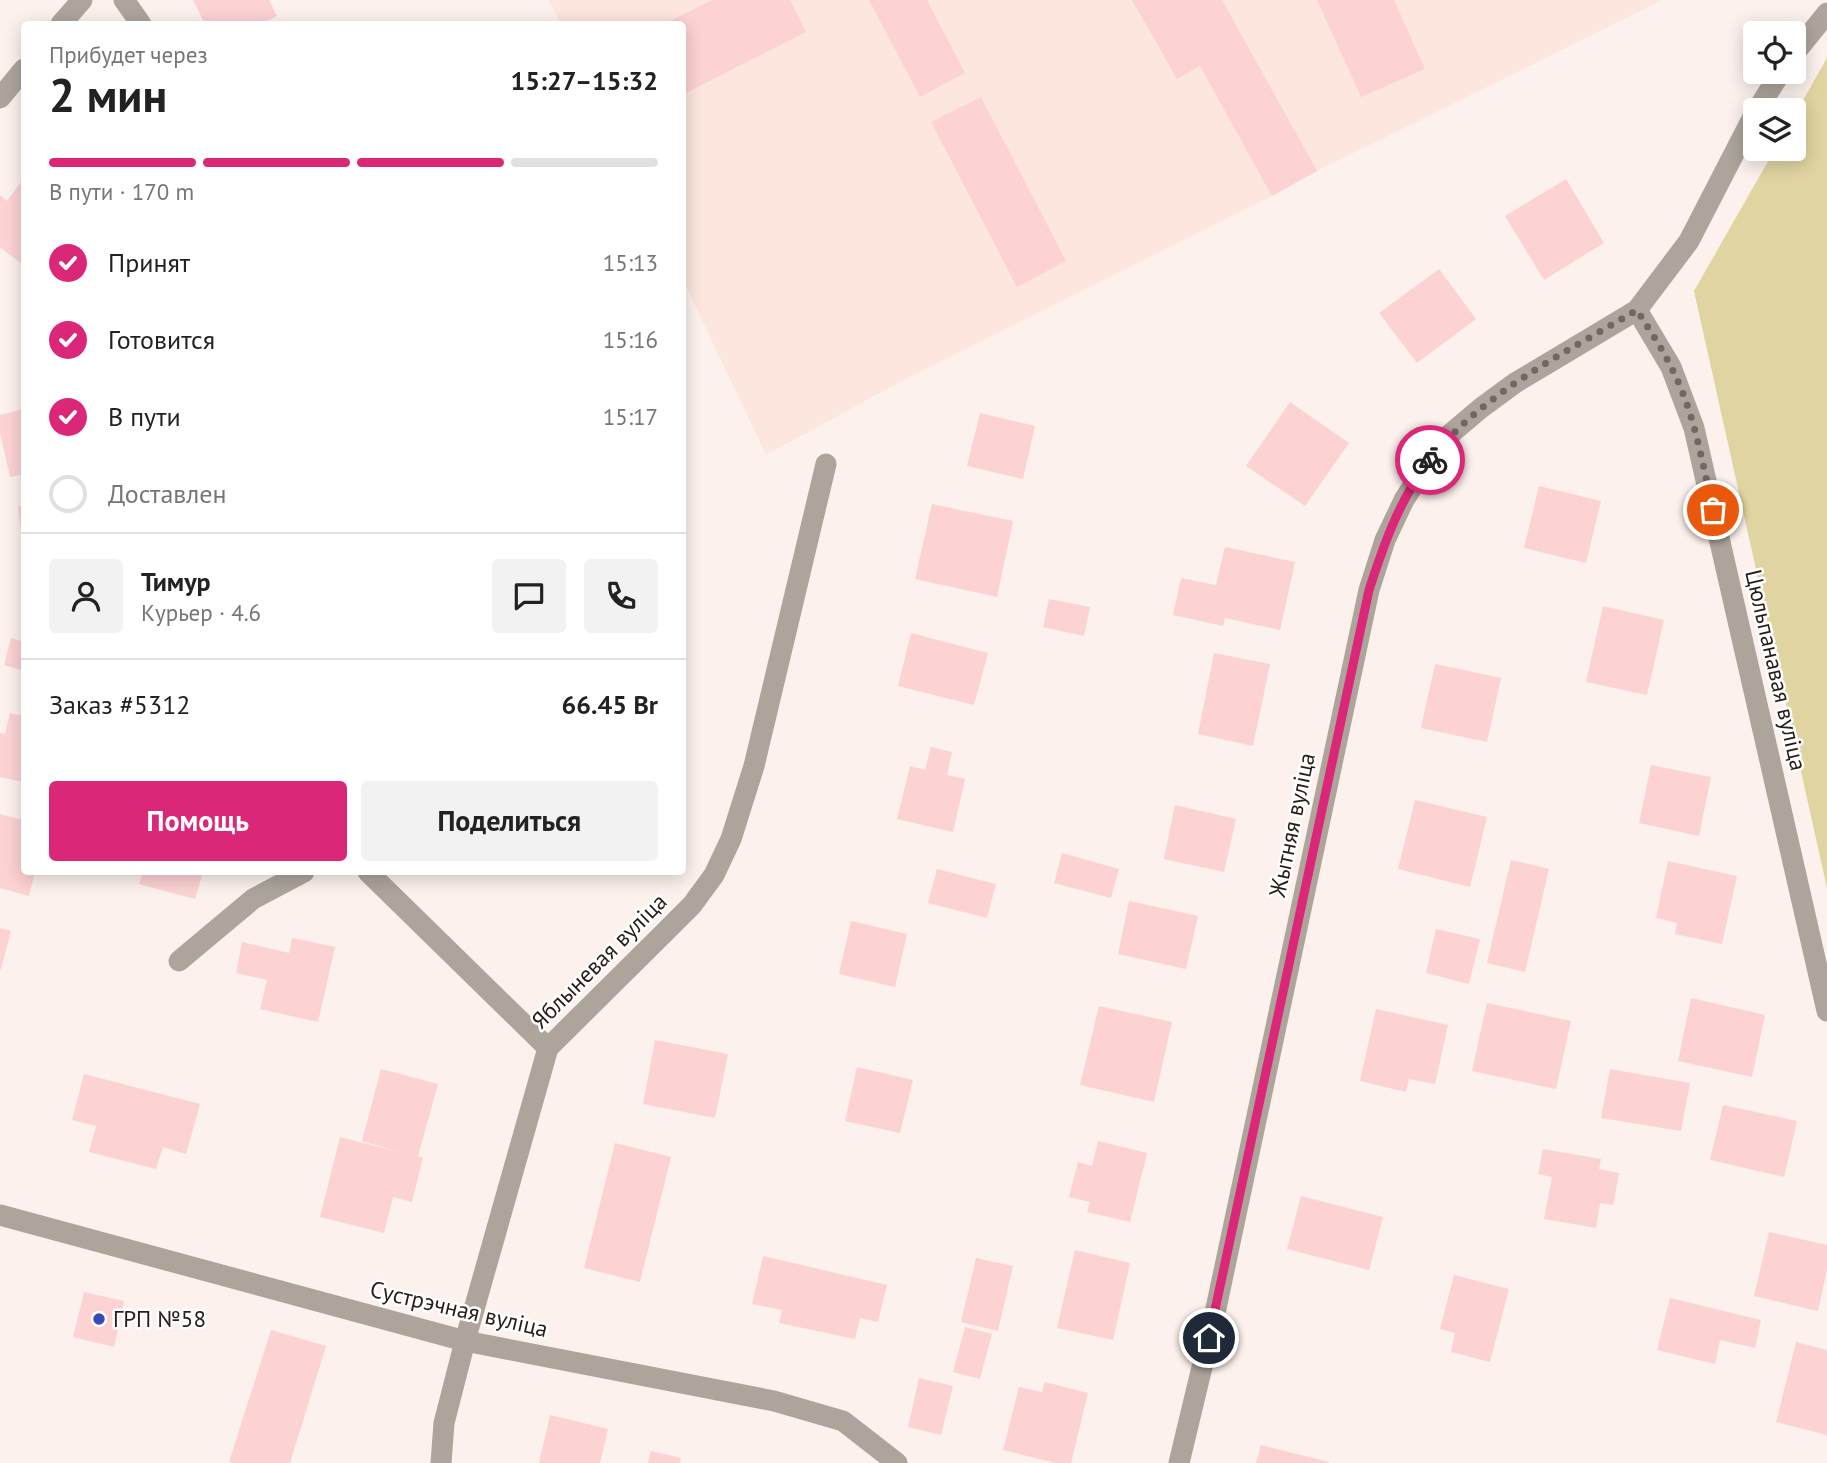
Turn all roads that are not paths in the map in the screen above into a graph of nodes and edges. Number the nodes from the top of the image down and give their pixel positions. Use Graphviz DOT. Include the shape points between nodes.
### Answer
graph roads {
  1 [pos="82,0"];
  2 [pos="124,0"];
  3 [pos="1827,13"];
  4 [pos="64,21"];
  5 [pos="139,21"];
  6 [pos="1806,39"];
  7 [pos="21,73"];
  8 [pos="0,98"];
  9 [pos="1743,137"];
  10 [pos="1637,310"];
  11 [pos="826,464"];
  12 [pos="298,875"];
  13 [pos="371,875"];
  14 [pos="178,961"];
  15 [pos="1827,1011"];
  16 [pos="548,1048"];
  17 [pos="0,1215"];
  18 [pos="465,1341"];
  19 [pos="441,1463"];
  20 [pos="897,1463"];
  21 [pos="1179,1463"];
  1 -- 4 [label="street"];
  2 -- 5 [label="street"];
  3 -- 6 [label="street"];
  7 -- 8 [label="street"];
  9 -- 10 [label="street" via="1689,241"];
  10 -- 15 [label="street, Цюльпанавая вуліца" via="1671,367 1694,428"];
  10 -- 21 [label="street, Жытняя вуліца" via="1515,383 1449,435 1404,500 1385,540 1366,603"];
  11 -- 16 [label="street, Яблыневая вуліца" via="754,766 714,875 692,905"];
  12 -- 14 [label="street" via="253,899"];
  13 -- 16 [label="street"];
  16 -- 18 [label="street, Яблыневая вуліца"];
  17 -- 18 [label="street, Сустрэчная вуліца"];
  18 -- 19 [label="street, Яблыневая вуліца" via="444,1423"];
  18 -- 20 [label="street, Сустрэчная вуліца" via="774,1401 844,1421"];
}
